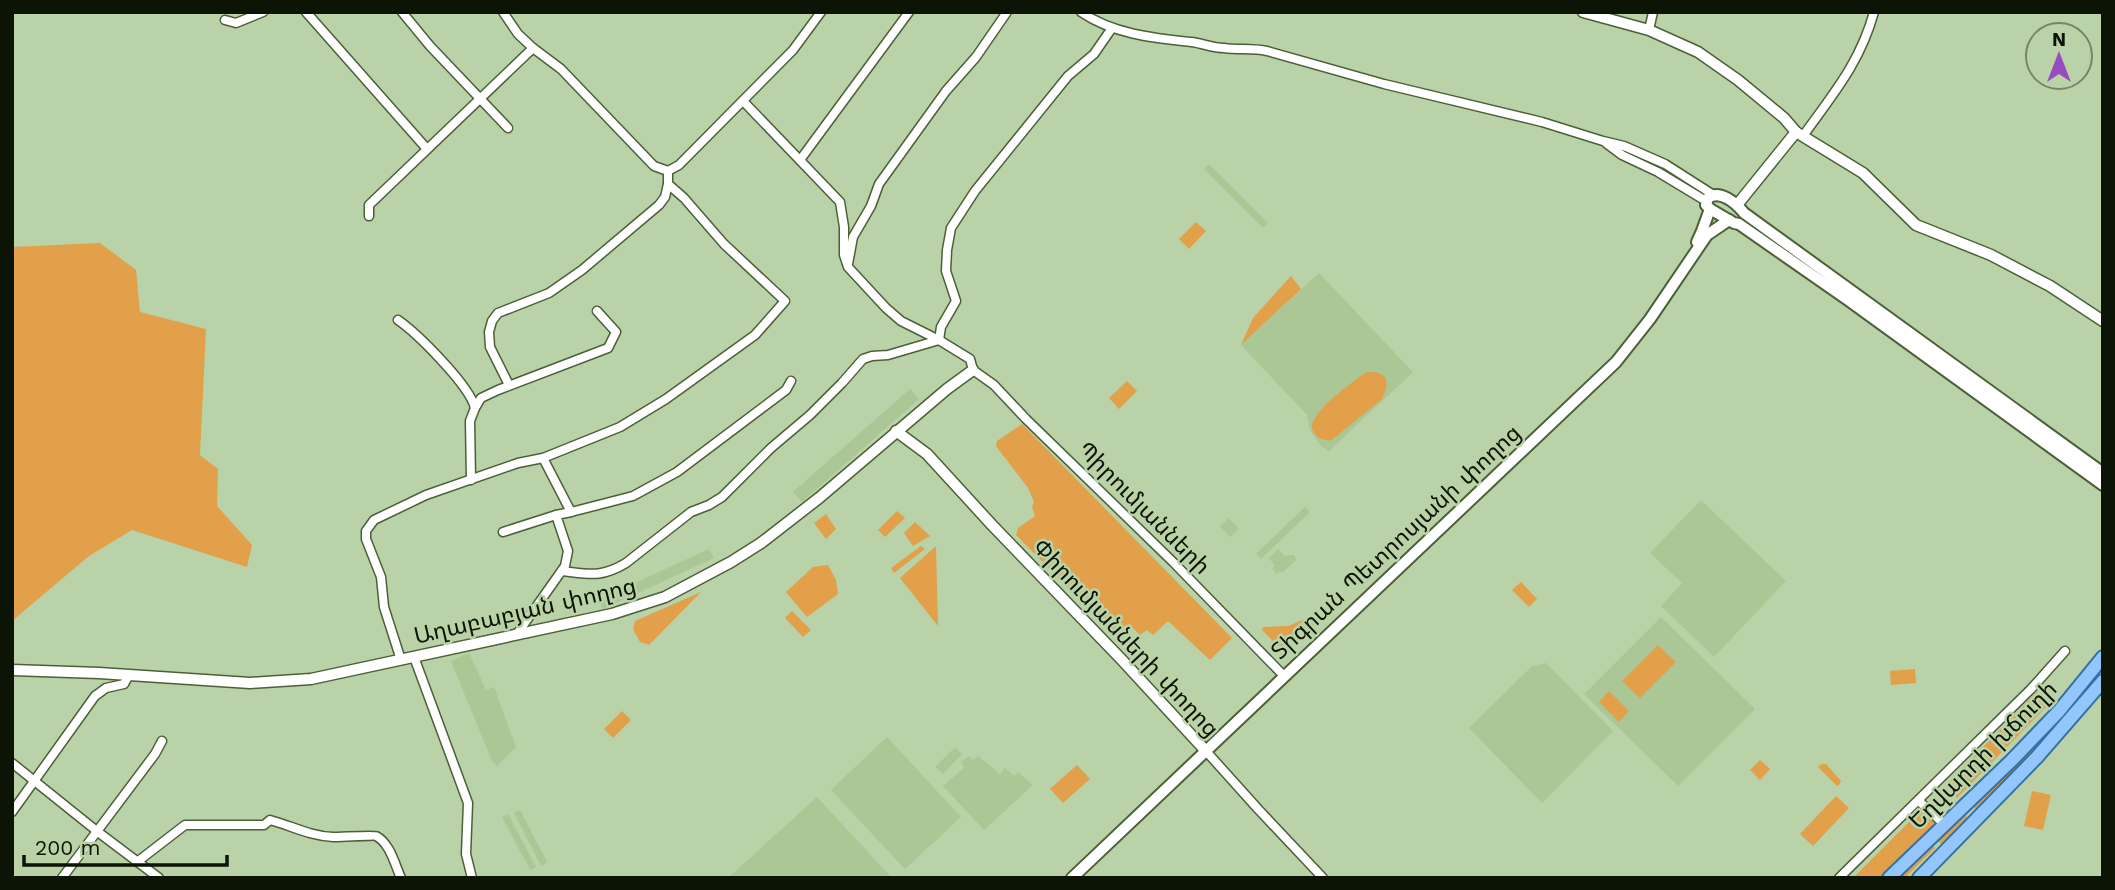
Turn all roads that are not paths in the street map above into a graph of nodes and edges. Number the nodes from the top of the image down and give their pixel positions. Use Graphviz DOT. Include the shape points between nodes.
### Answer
graph roads {
  1 [pos="263,12"];
  2 [pos="306,12"];
  3 [pos="401,12"];
  4 [pos="503,12"];
  5 [pos="821,12"];
  6 [pos="909,12"];
  7 [pos="1007,12"];
  8 [pos="1081,12"];
  9 [pos="1583,12"];
  10 [pos="1653,12"];
  11 [pos="1874,12"];
  12 [pos="225,20"];
  13 [pos="1112,28"];
  14 [pos="1649,30"];
  15 [pos="533,48"];
  16 [pos="480,99"];
  17 [pos="743,101"];
  18 [pos="508,128"];
  19 [pos="1799,134"];
  20 [pos="427,149"];
  21 [pos="800,160"];
  22 [pos="668,172"];
  23 [pos="668,184"];
  24 [pos="1710,202"];
  25 [pos="1737,215"];
  26 [pos="369,216"];
  27 [pos="848,267"];
  28 [pos="597,311"];
  29 [pos="398,320"];
  30 [pos="2103,321"];
  31 [pos="939,340"];
  32 [pos="973,370"];
  33 [pos="791,381"];
  34 [pos="509,385"];
  35 [pos="475,408"];
  36 [pos="896,431"];
  37 [pos="542,458"];
  38 [pos="2103,473"];
  39 [pos="471,480"];
  40 [pos="2103,485"];
  41 [pos="571,512"];
  42 [pos="556,515"];
  43 [pos="503,532"];
  44 [pos="562,571"];
  45 [pos="517,634"];
  46 [pos="2065,651"];
  47 [pos="414,657"];
  48 [pos="2103,657"];
  49 [pos="401,660"];
  50 [pos="12,670"];
  51 [pos="129,675"];
  52 [pos="1283,675"];
  53 [pos="2103,681"];
  54 [pos="162,741"];
  55 [pos="1204,748"];
  56 [pos="12,763"];
  57 [pos="35,782"];
  58 [pos="1919,801"];
  59 [pos="1964,807"];
  60 [pos="12,812"];
  61 [pos="1976,820"];
  62 [pos="1945,825"];
  63 [pos="97,832"];
  64 [pos="137,862"];
  65 [pos="62,878"];
  66 [pos="159,878"];
  67 [pos="401,878"];
  68 [pos="472,878"];
  69 [pos="1069,878"];
  70 [pos="1324,878"];
  71 [pos="1839,878"];
  72 [pos="1889,878"];
  73 [pos="1919,878"];
  1 -- 12 [label="street" via="236,23"];
  2 -- 20 [label="street"];
  3 -- 16 [label="street"];
  4 -- 15 [label="street"];
  5 -- 17 [label="street" via="793,50"];
  6 -- 21 [label="street"];
  7 -- 27 [label="street" via="880,184 853,237"];
  8 -- 13 [label="street"];
  9 -- 14 [label="street"];
  10 -- 14 [label="street"];
  11 -- 19 [label="street, Տիգրան Պետրոսյանի փողոց" via="1862,49 1847,75"];
  13 -- 24 [label="street" via="1215,47 1267,51 1542,122 1624,146 1665,164"];
  13 -- 31 [label="street" via="975,191 951,228 946,271 956,301"];
  14 -- 19 [label="street" via="1698,52"];
  15 -- 16 [label="street"];
  15 -- 22 [label="street" via="561,69 654,166"];
  16 -- 18 [label="street"];
  16 -- 20 [label="street"];
  17 -- 21 [label="street"];
  17 -- 22 [label="street"];
  19 -- 25 [label="street, Տիգրան Պետրոսյանի փողոց"];
  19 -- 30 [label="street" via="1863,173 1916,225 1992,254"];
  20 -- 26 [label="street" via="369,205"];
  21 -- 27 [label="street" via="840,202"];
  22 -- 23 [label="street"];
  23 -- 34 [label="street" via="659,205 582,270 549,293 498,313 489,332 491,347"];
  23 -- 37 [label="street" via="785,301 755,335 666,399 621,427"];
  24 -- 25 [label="main road"];
  24 -- 25 [label="main road" via="1722,196"];
  24 -- 52 [label="main road, Տիգրան Պետրոսյանի փողոց" via="1691,251 1619,349"];
  25 -- 38 [label="main road"];
  25 -- 40 [label="main road"];
  25 -- 52 [label="main road, Տիգրան Պետրոսյանի փողոց" via="1707,235 1616,362"];
  27 -- 31 [label="street, Պիրումյանների" via="901,320"];
  28 -- 34 [label="street" via="615,332 608,348"];
  29 -- 35 [label="street" via="427,345 469,394"];
  31 -- 32 [label="street, Պիրումյանների" via="970,359"];
  31 -- 44 [label="street" via="863,359 722,496 691,512 626,563 597,575"];
  32 -- 36 [label="street, Աղաբաբյան փողոց"];
  32 -- 52 [label="street, Պիրումյանների" via="994,385"];
  33 -- 41 [label="street" via="786,390 677,472 633,496"];
  34 -- 35 [label="street" via="481,398"];
  35 -- 39 [label="street" via="470,421"];
  36 -- 45 [label="street, Աղաբաբյան փողոց" via="819,498 731,562 659,600"];
  36 -- 55 [label="street, Փիրումյանների փողոց" via="927,453"];
  37 -- 39 [label="street"];
  37 -- 41 [label="street"];
  39 -- 49 [label="street" via="414,500 374,520 366,531"];
  41 -- 42 [label="street"];
  42 -- 43 [label="street"];
  42 -- 44 [label="street" via="568,551"];
  44 -- 45 [label="street"];
  45 -- 47 [label="street, Աղաբաբյան փողոց"];
  46 -- 58 [label="street"];
  47 -- 49 [label="street, Աղաբաբյան փողոց"];
  47 -- 68 [label="street" via="468,803 466,854"];
  48 -- 59 [label="main road, Եղվարդի խճուղի" via="2059,711"];
  49 -- 51 [label="street, Աղաբաբյան փողոց" via="311,679 250,683"];
  50 -- 51 [label="street, Աղաբաբյան փողոց"];
  51 -- 57 [label="street" via="124,684 95,696"];
  52 -- 55 [label="main road, Տիգրան Պետրոսյանի փողոց"];
  53 -- 61 [label="main road, Եղվարդի խճուղի"];
  54 -- 63 [label="street"];
  55 -- 69 [label="main road, Տիգրան Պետրոսյանի փողոց"];
  55 -- 70 [label="street, Փիրումյանների փողոց"];
  56 -- 57 [label="street"];
  57 -- 60 [label="street"];
  57 -- 63 [label="street"];
  58 -- 62 [label="street"];
  58 -- 71 [label="street"];
  59 -- 61 [label="main road"];
  59 -- 62 [label="main road, Եղվարդի խճուղի"];
  61 -- 73 [label="main road, Եղվարդի խճուղի"];
  62 -- 72 [label="main road, Եղվարդի խճուղի"];
  63 -- 64 [label="street"];
  63 -- 65 [label="street"];
  64 -- 66 [label="street"];
  64 -- 67 [label="street" via="185,825 264,825 270,820 316,835 376,836 388,848"];
}
